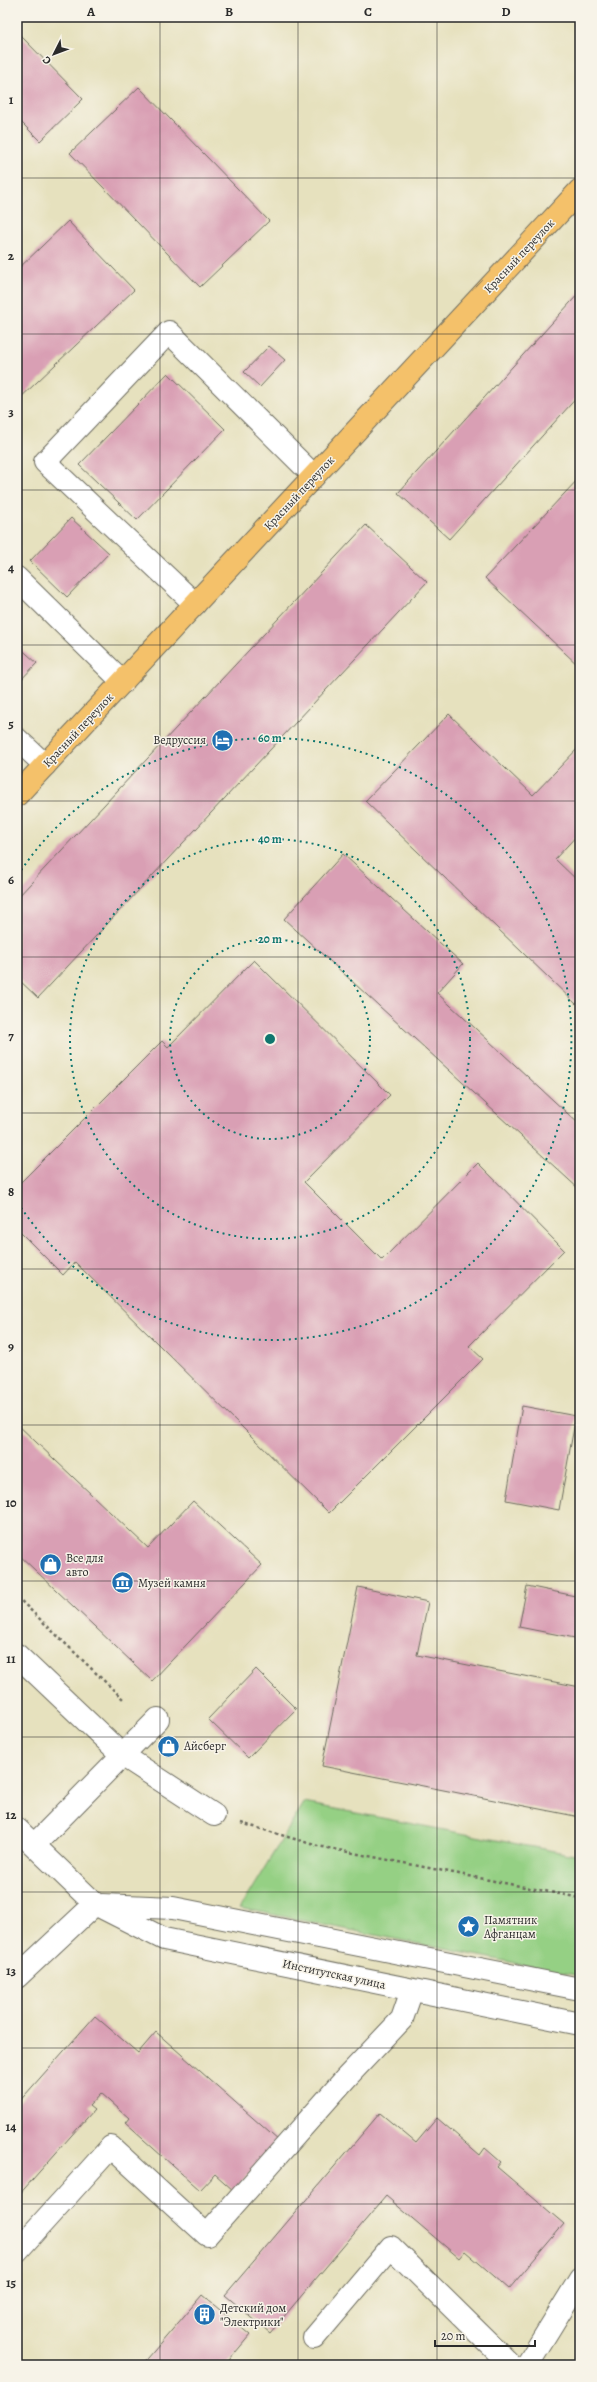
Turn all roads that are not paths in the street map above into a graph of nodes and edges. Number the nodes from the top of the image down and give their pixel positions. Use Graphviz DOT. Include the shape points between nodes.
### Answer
graph roads {
  1 [pos="580,190"];
  2 [pos="314,476"];
  3 [pos="17,578"];
  4 [pos="195,604"];
  5 [pos="123,682"];
  6 [pos="17,740"];
  7 [pos="45,765"];
  8 [pos="17,795"];
  9 [pos="17,1656"];
  10 [pos="158,1719"];
  11 [pos="122,1755"];
  12 [pos="214,1815"];
  13 [pos="17,1828"];
  14 [pos="34,1845"];
  15 [pos="95,1904"];
  16 [pos="17,1976"];
  17 [pos="580,1989"];
  18 [pos="412,1990"];
  19 [pos="580,2024"];
  20 [pos="17,2251"];
  21 [pos="580,2278"];
  22 [pos="314,2338"];
  23 [pos="511,2365"];
  24 [pos="527,2365"];
  1 -- 2 [label="main road, Красный переулок"];
  2 -- 4 [label="main road, Красный переулок"];
  2 -- 4 [label="street" via="169,332 45,462"];
  3 -- 5 [label="street"];
  4 -- 5 [label="main road, Красный переулок"];
  5 -- 7 [label="main road, Красный переулок"];
  6 -- 7 [label="street"];
  7 -- 8 [label="main road, Красный переулок"];
  9 -- 11 [label="street"];
  10 -- 11 [label="street"];
  11 -- 12 [label="street"];
  11 -- 14 [label="street"];
  13 -- 14 [label="street, Институтская улица"];
  14 -- 15 [label="street, Институтская улица"];
  15 -- 16 [label="street"];
  15 -- 17 [label="street" via="173,1908"];
  15 -- 18 [label="street, Институтская улица" via="164,1939"];
  18 -- 19 [label="street, Институтская улица"];
  18 -- 20 [label="street" via="402,2018 207,2235 111,2147"];
  21 -- 24 [label="street"];
  22 -- 23 [label="street" via="391,2247"];
}
